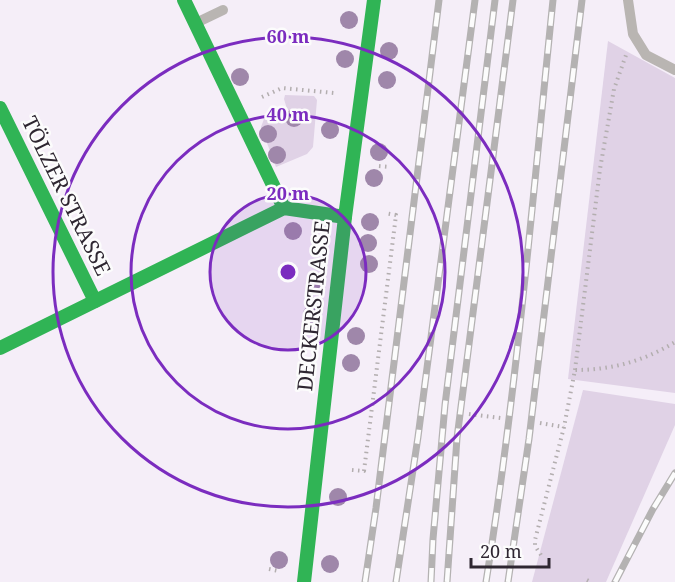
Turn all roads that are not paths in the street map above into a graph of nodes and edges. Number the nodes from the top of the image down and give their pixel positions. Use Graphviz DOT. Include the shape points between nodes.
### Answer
graph roads {
  1 [pos="184,0"];
  2 [pos="374,0"];
  3 [pos="628,0"];
  4 [pos="223,10"];
  5 [pos="195,24"];
  6 [pos="675,70"];
  7 [pos="0,108"];
  8 [pos="284,208"];
  9 [pos="345,217"];
  10 [pos="95,302"];
  11 [pos="0,348"];
  12 [pos="304,582"];
  1 -- 5 [label="street"];
  2 -- 9 [label="street, DECKERSTRASSE"];
  3 -- 6 [label="lane" via="633,34 646,55"];
  4 -- 5 [label="lane"];
  5 -- 8 [label="street"];
  7 -- 10 [label="street, TÖLZER STRASSE"];
  8 -- 9 [label="street"];
  8 -- 10 [label="street"];
  9 -- 12 [label="street, DECKERSTRASSE"];
  10 -- 11 [label="street"];
}
